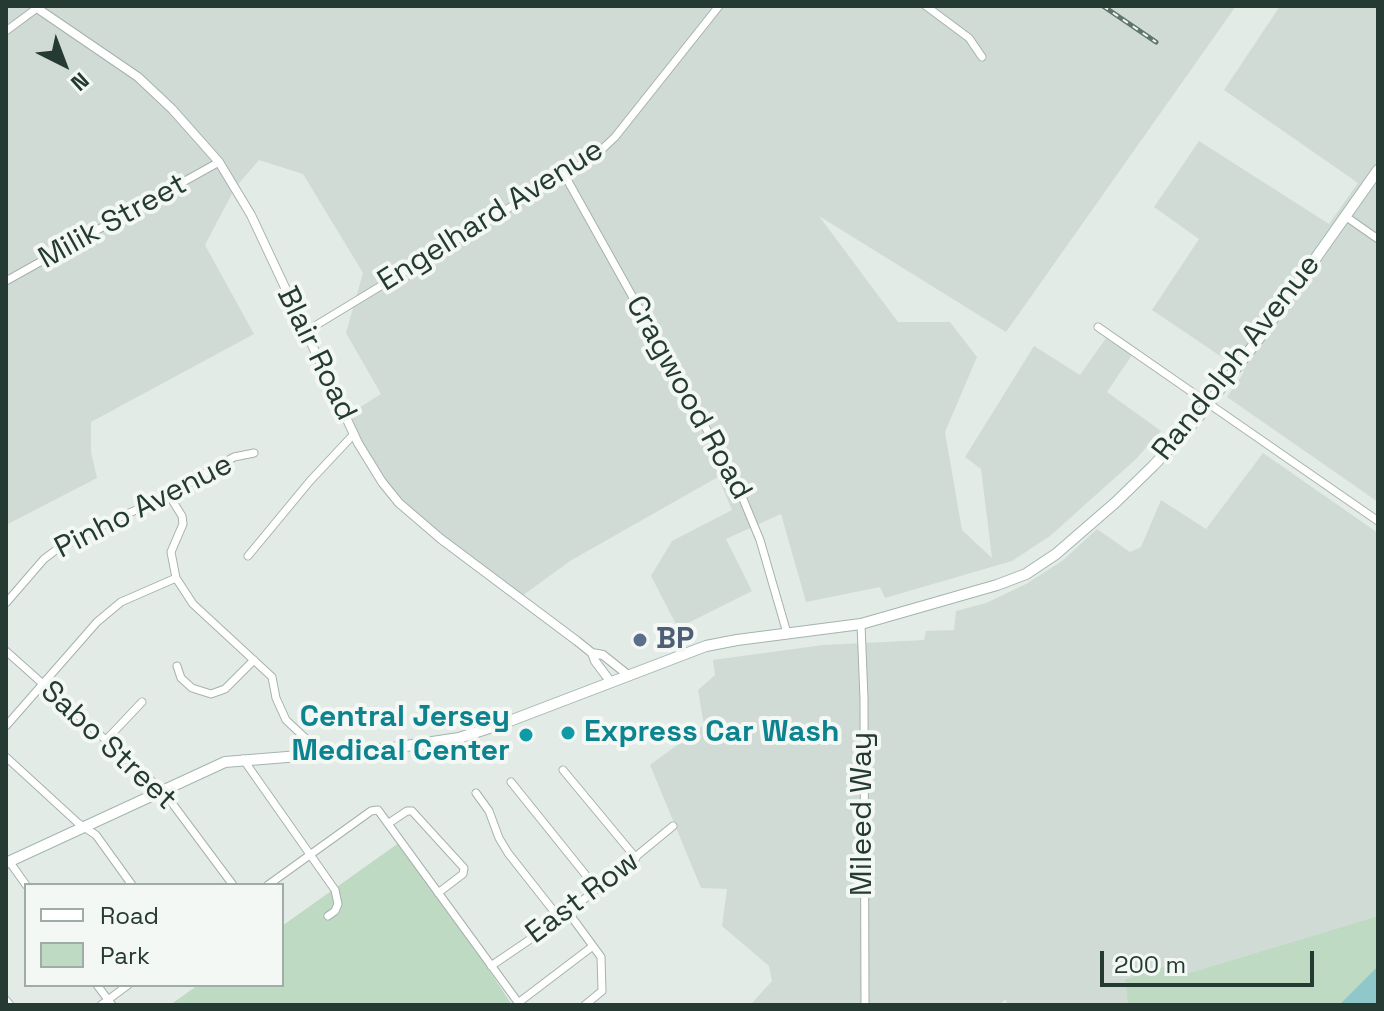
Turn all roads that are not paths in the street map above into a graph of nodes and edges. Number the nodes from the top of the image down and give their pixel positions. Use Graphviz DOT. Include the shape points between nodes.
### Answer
graph roads {
  1 [pos="719,6"];
  2 [pos="926,6"];
  3 [pos="35,7"];
  4 [pos="6,31"];
  5 [pos="982,57"];
  6 [pos="219,162"];
  7 [pos="1378,170"];
  8 [pos="564,174"];
  9 [pos="1345,216"];
  10 [pos="1378,239"];
  11 [pos="6,281"];
  12 [pos="1098,327"];
  13 [pos="305,332"];
  14 [pos="1210,403"];
  15 [pos="354,434"];
  16 [pos="254,453"];
  17 [pos="169,495"];
  18 [pos="1378,521"];
  19 [pos="248,556"];
  20 [pos="176,578"];
  21 [pos="6,603"];
  22 [pos="861,624"];
  23 [pos="787,633"];
  24 [pos="6,651"];
  25 [pos="592,653"];
  26 [pos="254,660"];
  27 [pos="177,666"];
  28 [pos="628,675"];
  29 [pos="610,681"];
  30 [pos="43,684"];
  31 [pos="142,702"];
  32 [pos="6,726"];
  33 [pos="107,739"];
  34 [pos="319,755"];
  35 [pos="6,757"];
  36 [pos="243,759"];
  37 [pos="563,770"];
  38 [pos="511,782"];
  39 [pos="163,791"];
  40 [pos="476,793"];
  41 [pos="389,823"];
  42 [pos="673,826"];
  43 [pos="85,827"];
  44 [pos="310,854"];
  45 [pos="636,858"];
  46 [pos="8,862"];
  47 [pos="24,883"];
  48 [pos="131,883"];
  49 [pos="232,883"];
  50 [pos="271,883"];
  51 [pos="597,889"];
  52 [pos="438,893"];
  53 [pos="568,912"];
  54 [pos="328,916"];
  55 [pos="560,919"];
  56 [pos="593,946"];
  57 [pos="491,966"];
  58 [pos="126,987"];
  59 [pos="6,1000"];
  60 [pos="107,1003"];
  61 [pos="519,1004"];
  62 [pos="10,1005"];
  63 [pos="585,1005"];
  64 [pos="865,1005"];
  1 -- 8 [label="street, Engelhard Avenue" via="615,137"];
  2 -- 5 [label="street" via="969,38"];
  3 -- 4 [label="street"];
  3 -- 6 [label="street, Blair Road" via="138,77"];
  6 -- 11 [label="street, Milik Street"];
  6 -- 13 [label="street, Blair Road" via="251,215"];
  7 -- 9 [label="main road, Randolph Avenue"];
  8 -- 13 [label="street, Engelhard Avenue"];
  8 -- 23 [label="street, Cragwood Road" via="736,482 760,540"];
  9 -- 10 [label="street"];
  9 -- 14 [label="main road, Randolph Avenue"];
  12 -- 14 [label="street"];
  13 -- 15 [label="street, Blair Road"];
  14 -- 18 [label="street"];
  14 -- 22 [label="main road, Randolph Avenue" via="1141,478 1039,566 997,585"];
  15 -- 19 [label="street"];
  15 -- 25 [label="street, Blair Road" via="382,482 419,522"];
  16 -- 17 [label="street, Pinho Avenue" via="234,457"];
  17 -- 20 [label="street" via="183,524 171,552"];
  17 -- 21 [label="street, Pinho Avenue" via="56,550"];
  20 -- 26 [label="street" via="193,604"];
  20 -- 30 [label="street" via="121,602"];
  22 -- 23 [label="main road, Randolph Avenue"];
  22 -- 64 [label="street, Mileed Way"];
  23 -- 28 [label="main road, Randolph Avenue" via="706,646"];
  24 -- 30 [label="street, Sabo Street"];
  25 -- 28 [label="street, Blair Road" via="603,655"];
  25 -- 29 [label="street"];
  26 -- 27 [label="street" via="225,689 211,694 192,688"];
  26 -- 34 [label="street" via="272,677 286,720"];
  28 -- 29 [label="main road, Randolph Avenue"];
  29 -- 34 [label="main road, Randolph Avenue" via="459,738"];
  30 -- 32 [label="street"];
  30 -- 33 [label="street, Sabo Street"];
  31 -- 33 [label="street"];
  33 -- 39 [label="street, Sabo Street"];
  34 -- 36 [label="main road, Randolph Avenue"];
  35 -- 43 [label="street"];
  36 -- 39 [label="main road, Randolph Avenue"];
  36 -- 44 [label="street"];
  37 -- 45 [label="street"];
  38 -- 51 [label="street"];
  39 -- 43 [label="main road, Randolph Avenue"];
  39 -- 49 [label="street, Sabo Street"];
  40 -- 55 [label="street" via="508,853"];
  41 -- 44 [label="street" via="378,810 371,811"];
  41 -- 52 [label="street"];
  41 -- 52 [label="street" via="412,811 464,868"];
  42 -- 45 [label="street, East Row"];
  43 -- 46 [label="main road, Randolph Avenue"];
  43 -- 48 [label="street"];
  44 -- 50 [label="street"];
  44 -- 54 [label="street" via="338,897"];
  45 -- 51 [label="street, East Row"];
  46 -- 47 [label="street"];
  51 -- 53 [label="street, East Row"];
  52 -- 57 [label="street"];
  53 -- 55 [label="street, East Row"];
  53 -- 56 [label="street"];
  55 -- 57 [label="street, East Row"];
  56 -- 61 [label="street"];
  56 -- 63 [label="street" via="601,957 602,991"];
  57 -- 61 [label="street"];
  58 -- 60 [label="street"];
  59 -- 62 [label="street"];
}
